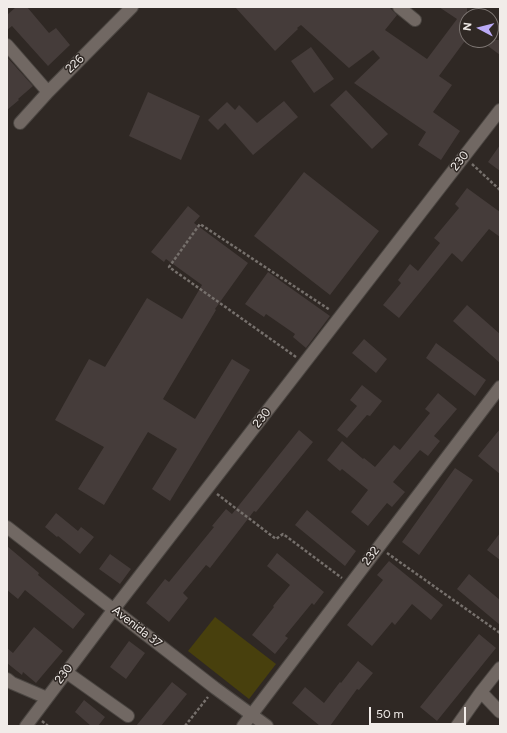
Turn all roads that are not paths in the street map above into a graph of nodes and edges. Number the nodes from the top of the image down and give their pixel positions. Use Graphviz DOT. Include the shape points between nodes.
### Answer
graph roads {
  1 [pos="132,7"];
  2 [pos="399,7"];
  3 [pos="415,20"];
  4 [pos="7,45"];
  5 [pos="48,92"];
  6 [pos="500,110"];
  7 [pos="20,123"];
  8 [pos="500,387"];
  9 [pos="8,528"];
  10 [pos="114,609"];
  11 [pos="500,668"];
  12 [pos="66,672"];
  13 [pos="7,679"];
  14 [pos="481,692"];
  15 [pos="47,698"];
  16 [pos="500,712"];
  17 [pos="252,714"];
  18 [pos="128,716"];
  19 [pos="26,726"];
  20 [pos="243,726"];
  21 [pos="267,726"];
  22 [pos="457,726"];
  1 -- 5 [label="street, 226"];
  2 -- 3 [label="street"];
  4 -- 5 [label="street"];
  5 -- 7 [label="street, 226"];
  6 -- 10 [label="street, 230"];
  8 -- 17 [label="street, 232"];
  9 -- 10 [label="street, Avenida 37"];
  10 -- 12 [label="street, 230"];
  10 -- 17 [label="street, Avenida 37"];
  11 -- 14 [label="street"];
  12 -- 15 [label="street, 230"];
  12 -- 18 [label="street"];
  13 -- 15 [label="street"];
  14 -- 16 [label="street"];
  14 -- 22 [label="street"];
  15 -- 19 [label="street, 230"];
  17 -- 20 [label="street, 232"];
  17 -- 21 [label="street, Avenida 37"];
}
